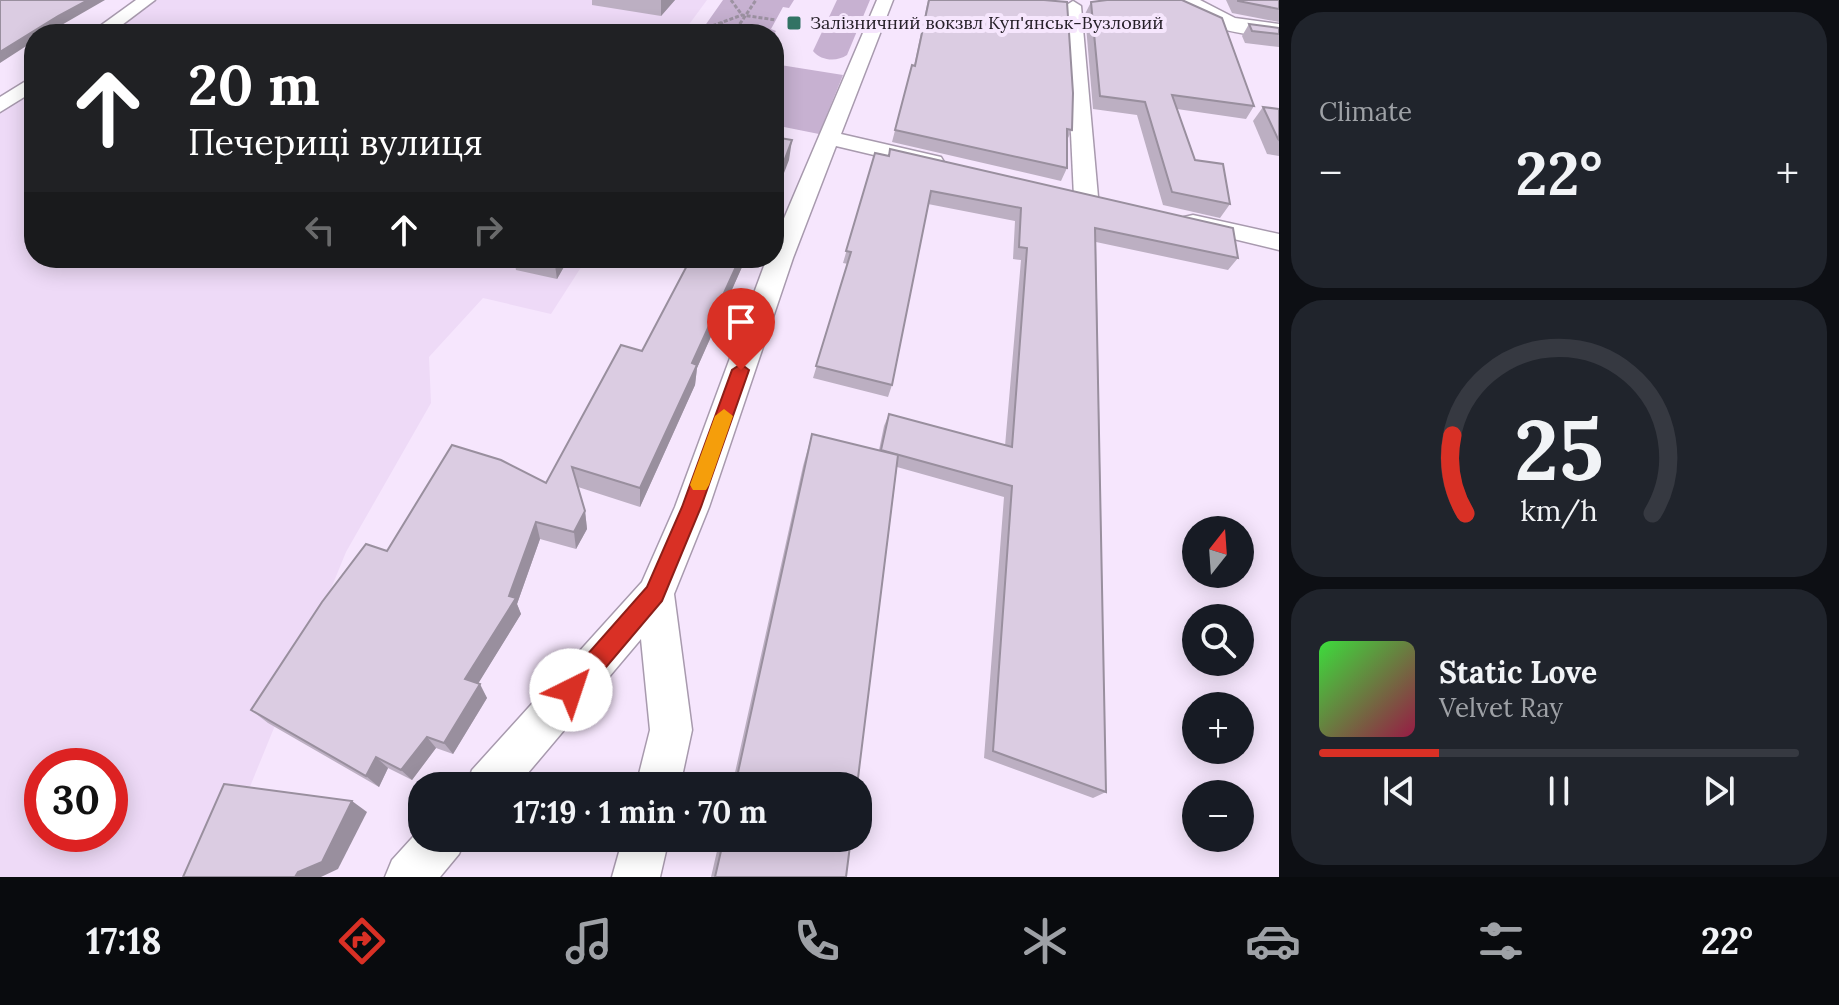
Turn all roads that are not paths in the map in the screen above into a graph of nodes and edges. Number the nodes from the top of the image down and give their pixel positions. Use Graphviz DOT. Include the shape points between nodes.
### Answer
graph roads {
  1 [pos="110,0"];
  2 [pos="885,0"];
  3 [pos="1187,0"];
  4 [pos="142,3"];
  5 [pos="1097,6"];
  6 [pos="112,24"];
  7 [pos="1279,31"];
  8 [pos="24,89"];
  9 [pos="0,106"];
  10 [pos="829,138"];
  11 [pos="950,166"];
  12 [pos="1055,190"];
  13 [pos="1178,219"];
  14 [pos="1279,242"];
  15 [pos="784,248"];
  16 [pos="776,268"];
  17 [pos="655,594"];
  18 [pos="500,772"];
  19 [pos="661,772"];
  20 [pos="431,852"];
  21 [pos="642,852"];
  22 [pos="409,877"];
  23 [pos="636,877"];
  1 -- 4 [label="street"];
  2 -- 10 [label="street"];
  3 -- 7 [label="street" via="1227,24"];
  4 -- 6 [label="street"];
  5 -- 12 [label="street" via="1066,6 1093,199"];
  8 -- 9 [label="street"];
  10 -- 11 [label="street"];
  10 -- 15 [label="street"];
  13 -- 14 [label="street"];
  16 -- 17 [label="street" via="692,507"];
  17 -- 18 [label="street"];
  17 -- 19 [label="street" via="671,730"];
  20 -- 22 [label="street"];
  21 -- 23 [label="street"];
}
